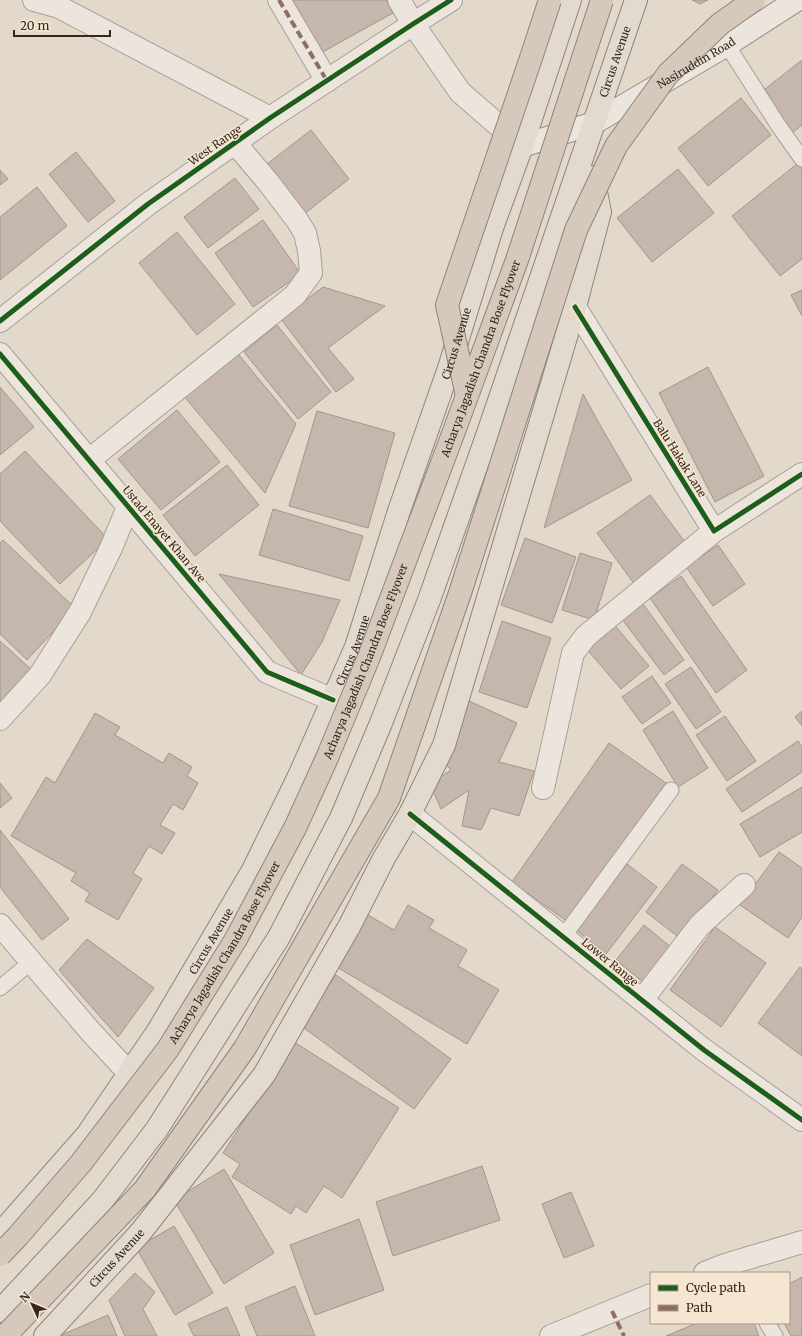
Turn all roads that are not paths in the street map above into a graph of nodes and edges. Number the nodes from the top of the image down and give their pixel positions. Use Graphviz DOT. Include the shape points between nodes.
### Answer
graph roads {
  1 [pos="34,0"];
  2 [pos="279,0"];
  3 [pos="399,0"];
  4 [pos="451,0"];
  5 [pos="550,0"];
  6 [pos="570,0"];
  7 [pos="602,0"];
  8 [pos="636,0"];
  9 [pos="754,0"];
  10 [pos="797,0"];
  11 [pos="413,24"];
  12 [pos="727,45"];
  13 [pos="327,81"];
  14 [pos="270,118"];
  15 [pos="594,123"];
  16 [pos="235,143"];
  17 [pos="522,146"];
  18 [pos="586,146"];
  19 [pos="802,158"];
  20 [pos="575,307"];
  21 [pos="0,321"];
  22 [pos="0,354"];
  23 [pos="467,396"];
  24 [pos="89,460"];
  25 [pos="802,474"];
  26 [pos="128,506"];
  27 [pos="714,530"];
  28 [pos="333,700"];
  29 [pos="0,719"];
  30 [pos="543,788"];
  31 [pos="671,790"];
  32 [pos="410,814"];
  33 [pos="744,885"];
  34 [pos="0,925"];
  35 [pos="563,937"];
  36 [pos="31,962"];
  37 [pos="0,988"];
  38 [pos="642,1000"];
  39 [pos="129,1073"];
  40 [pos="802,1120"];
  41 [pos="0,1234"];
  42 [pos="802,1242"];
  43 [pos="0,1256"];
  44 [pos="736,1268"];
  45 [pos="711,1272"];
  46 [pos="650,1295"];
  47 [pos="0,1311"];
  48 [pos="768,1324"];
  49 [pos="5,1336"];
  50 [pos="44,1336"];
  51 [pos="551,1336"];
  52 [pos="775,1336"];
  1 -- 14 [label="street" via="59,7"];
  2 -- 13 [label="street"];
  3 -- 11 [label="street"];
  4 -- 11 [label="street, West Range"];
  5 -- 23 [label="highway, bridge" via="447,305"];
  6 -- 17 [label="main road, Circus Avenue"];
  7 -- 23 [label="highway, Acharya Jagadish Chandra Bose Flyover, bridge" via="517,260"];
  8 -- 15 [label="main road, Circus Avenue"];
  9 -- 49 [label="highway, bridge" via="720,24 668,74 616,146 576,230 460,593 389,798 245,1048 145,1189"];
  10 -- 12 [label="street, Nasiruddin Road"];
  11 -- 13 [label="street, West Range"];
  11 -- 17 [label="street" via="460,92"];
  12 -- 15 [label="street, Nasiruddin Road"];
  12 -- 19 [label="lane"];
  13 -- 14 [label="street, West Range"];
  14 -- 16 [label="street, West Range"];
  15 -- 17 [label="street, Nasiruddin Road"];
  15 -- 18 [label="main road, Circus Avenue"];
  16 -- 21 [label="street, West Range" via="148,204"];
  16 -- 24 [label="street" via="298,220 306,234 311,273 295,295"];
  17 -- 28 [label="main road, Circus Avenue" via="492,228 449,368 399,511 356,647"];
  18 -- 20 [label="main road, Circus Avenue" via="600,212"];
  18 -- 47 [label="main road" via="429,600 341,818 279,937 157,1129 102,1201"];
  20 -- 27 [label="street, Balu Hakak Lane"];
  20 -- 32 [label="main road, Circus Avenue" via="444,745"];
  22 -- 24 [label="street, Ustad Enayet Khan Ave"];
  23 -- 43 [label="highway, Acharya Jagadish Chandra Bose Flyover, bridge" via="369,657 330,751 295,828 236,939 168,1049 81,1163"];
  24 -- 26 [label="street, Ustad Enayet Khan Ave"];
  25 -- 27 [label="street"];
  26 -- 28 [label="street, Ustad Enayet Khan Ave" via="267,672"];
  26 -- 29 [label="street" via="80,612 40,675"];
  27 -- 30 [label="street" via="586,636 573,653"];
  28 -- 39 [label="main road, Circus Avenue" via="253,870 158,1031"];
  31 -- 35 [label="lane"];
  32 -- 35 [label="street, Lower Range"];
  32 -- 50 [label="main road, Circus Avenue" via="384,858 350,926 264,1075 140,1233"];
  33 -- 38 [label="street" via="700,925"];
  34 -- 36 [label="street"];
  35 -- 38 [label="street, Lower Range"];
  36 -- 37 [label="lane"];
  36 -- 39 [label="street"];
  38 -- 40 [label="street, Lower Range" via="704,1050"];
  39 -- 41 [label="main road, Circus Avenue" via="87,1135"];
  42 -- 44 [label="street"];
  44 -- 45 [label="street"];
  46 -- 51 [label="street"];
  48 -- 52 [label="lane"];
}
